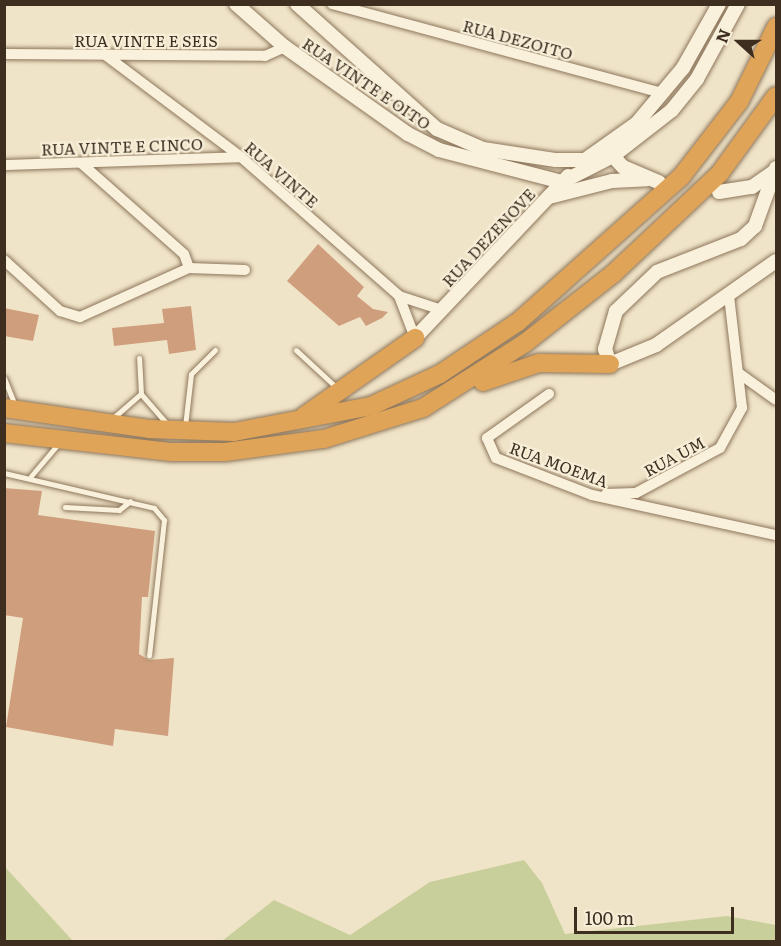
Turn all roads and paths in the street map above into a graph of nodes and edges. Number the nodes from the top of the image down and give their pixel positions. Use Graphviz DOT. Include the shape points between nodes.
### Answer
graph roads {
  1 [pos="236,4"];
  2 [pos="297,4"];
  3 [pos="332,4"];
  4 [pos="719,4"];
  5 [pos="738,4"];
  6 [pos="777,27"];
  7 [pos="285,47"];
  8 [pos="4,54"];
  9 [pos="104,54"];
  10 [pos="662,93"];
  11 [pos="777,96"];
  12 [pos="613,156"];
  13 [pos="241,157"];
  14 [pos="585,159"];
  15 [pos="81,163"];
  16 [pos="4,165"];
  17 [pos="776,170"];
  18 [pos="562,182"];
  19 [pos="719,192"];
  20 [pos="548,198"];
  21 [pos="4,260"];
  22 [pos="776,261"];
  23 [pos="189,268"];
  24 [pos="245,270"];
  25 [pos="399,296"];
  26 [pos="729,296"];
  27 [pos="442,310"];
  28 [pos="415,338"];
  29 [pos="215,350"];
  30 [pos="296,350"];
  31 [pos="139,358"];
  32 [pos="610,364"];
  33 [pos="740,374"];
  34 [pos="4,378"];
  35 [pos="343,392"];
  36 [pos="141,394"];
  37 [pos="549,394"];
  38 [pos="777,400"];
  39 [pos="423,408"];
  40 [pos="10,409"];
  41 [pos="108,423"];
  42 [pos="293,424"];
  43 [pos="178,430"];
  44 [pos="4,433"];
  45 [pos="61,441"];
  46 [pos="4,473"];
  47 [pos="31,476"];
  48 [pos="592,495"];
  49 [pos="130,501"];
  50 [pos="65,507"];
  51 [pos="777,535"];
  52 [pos="149,655"];
  1 -- 7 [label="main road, RUA VINTE E OITO"];
  2 -- 14 [label="main road, RUA VINTE E OITO" via="446,135 511,156"];
  3 -- 10 [label="street, RUA DEZOITO"];
  4 -- 10 [label="main road, RUA DEZENOVE" via="683,68"];
  5 -- 12 [label="main road" via="717,47 678,102"];
  6 -- 42 [label="highway" via="739,102 681,177 518,322 440,374 371,406"];
  7 -- 9 [label="street, RUA VINTE E SEIS" via="265,56"];
  7 -- 18 [label="main road, RUA VINTE E OITO" via="439,150"];
  8 -- 9 [label="street, RUA VINTE E SEIS"];
  9 -- 13 [label="street, RUA VINTE"];
  10 -- 14 [label="main road, RUA DEZENOVE" via="637,123"];
  11 -- 39 [label="highway" via="720,173 614,273 525,343"];
  12 -- 18 [label="main road"];
  12 -- 20 [label="main road" via="653,181 612,181"];
  13 -- 15 [label="street, RUA VINTE E CINCO"];
  13 -- 25 [label="street, RUA VINTE"];
  14 -- 18 [label="main road, RUA DEZENOVE"];
  15 -- 16 [label="street, RUA VINTE E CINCO"];
  15 -- 23 [label="street" via="184,254"];
  17 -- 19 [label="main road" via="752,187"];
  17 -- 32 [label="main road" via="755,225 741,239 657,272 621,304 606,337"];
  18 -- 20 [label="main road, RUA DEZENOVE"];
  20 -- 27 [label="main road, RUA DEZENOVE"];
  21 -- 23 [label="street" via="60,311 80,317"];
  22 -- 26 [label="main road"];
  23 -- 24 [label="street"];
  25 -- 27 [label="street"];
  25 -- 28 [label="street, RUA VINTE"];
  26 -- 32 [label="main road" via="637,357"];
  26 -- 33 [label="street, RUA UM"];
  27 -- 28 [label="main road, RUA DEZENOVE"];
  28 -- 35 [label="highway"];
  29 -- 43 [label="lane" via="191,374"];
  30 -- 35 [label="lane" via="319,377"];
  31 -- 36 [label="lane"];
  32 -- 39 [label="highway" via="531,364"];
  33 -- 38 [label="street"];
  33 -- 48 [label="street, RUA UM" via="742,408 720,448 636,493"];
  34 -- 40 [label="lane"];
  35 -- 42 [label="highway"];
  36 -- 41 [label="lane"];
  36 -- 43 [label="lane"];
  37 -- 48 [label="street, RUA MOEMA" via="487,438 496,458"];
  39 -- 45 [label="highway" via="370,428 280,447 171,452"];
  40 -- 41 [label="highway"];
  41 -- 43 [label="highway"];
  42 -- 43 [label="highway" via="234,432"];
  44 -- 45 [label="highway"];
  45 -- 47 [label="lane"];
  46 -- 47 [label="lane"];
  47 -- 49 [label="lane"];
  48 -- 51 [label="street, RUA MOEMA"];
  49 -- 50 [label="lane" via="119,510"];
  49 -- 52 [label="lane" via="154,508 164,520"];
}
